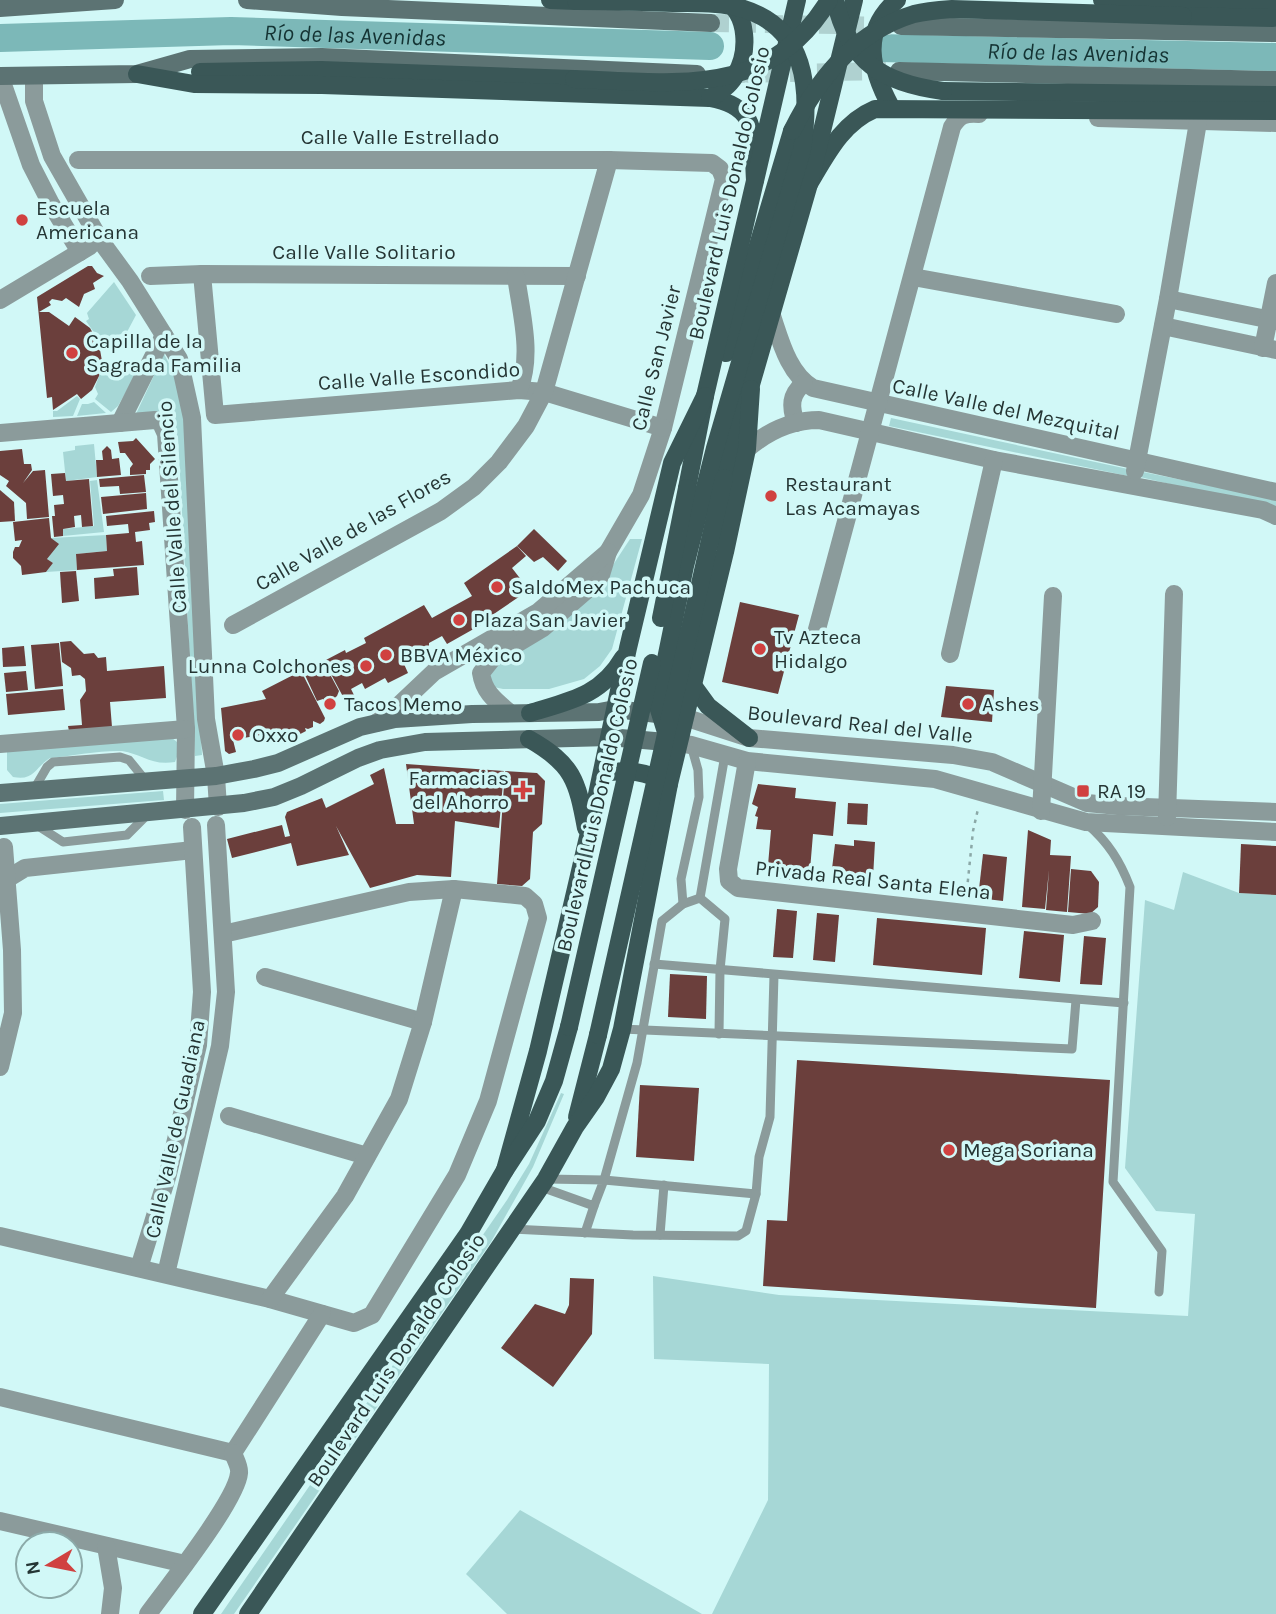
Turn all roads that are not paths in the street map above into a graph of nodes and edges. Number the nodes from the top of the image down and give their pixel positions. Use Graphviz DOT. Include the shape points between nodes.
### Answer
graph roads {
  1 [pos="115,0"];
  2 [pos="247,0"];
  3 [pos="550,0"];
  4 [pos="724,0"];
  5 [pos="797,0"];
  6 [pos="829,0"];
  7 [pos="835,0"];
  8 [pos="854,0"];
  9 [pos="897,0"];
  10 [pos="1102,0"];
  11 [pos="576,1"];
  12 [pos="1276,6"];
  13 [pos="0,8"];
  14 [pos="1276,18"];
  15 [pos="711,23"];
  16 [pos="901,26"];
  17 [pos="1276,33"];
  18 [pos="899,71"];
  19 [pos="137,74"];
  20 [pos="711,75"];
  21 [pos="0,76"];
  22 [pos="34,76"];
  23 [pos="1276,80"];
  24 [pos="1276,95"];
  25 [pos="710,98"];
  26 [pos="891,107"];
  27 [pos="1276,111"];
  28 [pos="1198,122"];
  29 [pos="1276,123"];
  30 [pos="41,127"];
  31 [pos="19,131"];
  32 [pos="78,160"];
  33 [pos="609,160"];
  34 [pos="720,169"];
  35 [pos="754,180"];
  36 [pos="809,184"];
  37 [pos="100,240"];
  38 [pos="80,252"];
  39 [pos="202,274"];
  40 [pos="150,276"];
  41 [pos="516,276"];
  42 [pos="577,276"];
  43 [pos="913,277"];
  44 [pos="1276,283"];
  45 [pos="1168,299"];
  46 [pos="0,300"];
  47 [pos="771,313"];
  48 [pos="1116,314"];
  49 [pos="1272,321"];
  50 [pos="1163,326"];
  51 [pos="164,335"];
  52 [pos="1270,349"];
  53 [pos="711,371"];
  54 [pos="804,383"];
  55 [pos="751,389"];
  56 [pos="519,390"];
  57 [pos="823,391"];
  58 [pos="544,392"];
  59 [pos="705,396"];
  60 [pos="878,404"];
  61 [pos="818,420"];
  62 [pos="796,422"];
  63 [pos="120,423"];
  64 [pos="663,428"];
  65 [pos="869,432"];
  66 [pos="0,433"];
  67 [pos="747,449"];
  68 [pos="994,460"];
  69 [pos="1137,461"];
  70 [pos="1132,485"];
  71 [pos="1276,492"];
  72 [pos="1276,516"];
  73 [pos="1174,594"];
  74 [pos="1053,596"];
  75 [pos="544,618"];
  76 [pos="233,625"];
  77 [pos="816,633"];
  78 [pos="628,648"];
  79 [pos="950,654"];
  80 [pos="448,666"];
  81 [pos="624,668"];
  82 [pos="481,673"];
  83 [pos="693,682"];
  84 [pos="615,709"];
  85 [pos="510,713"];
  86 [pos="530,713"];
  87 [pos="684,717"];
  88 [pos="376,723"];
  89 [pos="186,729"];
  90 [pos="609,737"];
  91 [pos="529,738"];
  92 [pos="749,738"];
  93 [pos="679,740"];
  94 [pos="0,744"];
  95 [pos="725,755"];
  96 [pos="747,761"];
  97 [pos="601,773"];
  98 [pos="216,776"];
  99 [pos="185,778"];
  100 [pos="146,781"];
  101 [pos="669,783"];
  102 [pos="1044,783"];
  103 [pos="33,791"];
  104 [pos="0,793"];
  105 [pos="1087,803"];
  106 [pos="1167,807"];
  107 [pos="185,810"];
  108 [pos="1041,811"];
  109 [pos="1276,812"];
  110 [pos="217,816"];
  111 [pos="1086,822"];
  112 [pos="0,826"];
  113 [pos="192,827"];
  114 [pos="1166,827"];
  115 [pos="1276,832"];
  116 [pos="588,837"];
  117 [pos="4,847"];
  118 [pos="193,850"];
  119 [pos="7,879"];
  120 [pos="454,889"];
  121 [pos="700,898"];
  122 [pos="683,904"];
  123 [pos="1092,921"];
  124 [pos="223,934"];
  125 [pos="654,964"];
  126 [pos="720,970"];
  127 [pos="774,975"];
  128 [pos="265,977"];
  129 [pos="1076,1000"];
  130 [pos="1124,1003"];
  131 [pos="423,1022"];
  132 [pos="622,1029"];
  133 [pos="642,1031"];
  134 [pos="719,1034"];
  135 [pos="771,1034"];
  136 [pos="0,1067"];
  137 [pos="229,1116"];
  138 [pos="575,1127"];
  139 [pos="367,1156"];
  140 [pos="505,1170"];
  141 [pos="604,1180"];
  142 [pos="544,1183"];
  143 [pos="663,1185"];
  144 [pos="756,1194"];
  145 [pos="594,1206"];
  146 [pos="512,1229"];
  147 [pos="585,1233"];
  148 [pos="660,1235"];
  149 [pos="0,1236"];
  150 [pos="139,1268"];
  151 [pos="166,1274"];
  152 [pos="1159,1292"];
  153 [pos="271,1299"];
  154 [pos="322,1314"];
  155 [pos="0,1397"];
  156 [pos="233,1453"];
  157 [pos="0,1521"];
  158 [pos="106,1546"];
  159 [pos="185,1564"];
  160 [pos="110,1614"];
  161 [pos="148,1614"];
  162 [pos="202,1614"];
  163 [pos="248,1614"];
  1 -- 13 [label="main road"];
  2 -- 15 [label="main road"];
  3 -- 11 [label="main road"];
  4 -- 25 [label="main road" via="742,22 742,60 725,89"];
  5 -- 35 [label="main road, Boulevard Luis Donaldo Colosio"];
  6 -- 19 [label="main road, bridge" via="807,30 766,63 690,83 321,70"];
  7 -- 24 [label="main road, bridge" via="840,23 863,59 879,72 913,87"];
  8 -- 36 [label="main road, Boulevard Luis Donaldo Colosio"];
  9 -- 26 [label="main road" via="884,14 872,59"];
  10 -- 12 [label="main road"];
  11 -- 93 [label="main road, bridge" via="736,6 758,14 780,30 796,50 804,71 807,121 802,150 715,448 668,642 657,704"];
  14 -- 53 [label="main road, bridge" via="951,9 916,13 884,25 841,57 792,131 724,357"];
  16 -- 17 [label="main road"];
  18 -- 23 [label="main road"];
  19 -- 20 [label="main road" via="190,59 322,57"];
  19 -- 22 [label="main road"];
  19 -- 25 [label="main road" via="194,84"];
  21 -- 22 [label="main road"];
  21 -- 31 [label="street"];
  22 -- 30 [label="street, Calle Valle del Silencio"];
  25 -- 35 [label="main road" via="732,103 746,115"];
  26 -- 27 [label="main road"];
  26 -- 36 [label="main road" via="875,108 849,124"];
  28 -- 29 [label="street"];
  28 -- 43 [label="street" via="966,113 952,127"];
  28 -- 45 [label="street"];
  30 -- 31 [label="street"];
  30 -- 37 [label="street, Calle Valle del Silencio" via="58,168"];
  31 -- 38 [label="street" via="31,165"];
  32 -- 33 [label="street, Calle Valle Estrellado"];
  33 -- 34 [label="street, Calle Valle Estrellado" via="712,163"];
  33 -- 42 [label="street, Calle Valle de las Flores"];
  34 -- 64 [label="street, Calle San Javier" via="724,179"];
  35 -- 53 [label="main road, Boulevard Luis Donaldo Colosio"];
  36 -- 47 [label="main road, Boulevard Luis Donaldo Colosio"];
  37 -- 38 [label="street"];
  37 -- 51 [label="street, Calle Valle del Silencio"];
  38 -- 46 [label="street"];
  39 -- 40 [label="street, Calle Valle Solitario"];
  39 -- 41 [label="street, Calle Valle Solitario"];
  39 -- 56 [label="street, Calle Valle Escondido" via="215,415"];
  41 -- 42 [label="street, Calle Valle Solitario"];
  41 -- 56 [label="street" via="527,359"];
  42 -- 58 [label="street, Calle Valle de las Flores"];
  43 -- 48 [label="street"];
  43 -- 60 [label="street"];
  44 -- 49 [label="street"];
  45 -- 49 [label="street"];
  45 -- 50 [label="street"];
  47 -- 54 [label="street" via="786,355"];
  47 -- 55 [label="main road, Boulevard Luis Donaldo Colosio"];
  49 -- 52 [label="street"];
  50 -- 52 [label="street"];
  50 -- 69 [label="street"];
  51 -- 63 [label="street"];
  51 -- 98 [label="street, Calle Valle del Silencio" via="179,359 192,418 206,719"];
  53 -- 59 [label="main road, Boulevard Luis Donaldo Colosio"];
  54 -- 57 [label="street, Calle Valle del Mezquital"];
  54 -- 62 [label="street" via="792,398"];
  55 -- 67 [label="main road, Boulevard Luis Donaldo Colosio"];
  55 -- 93 [label="main road, Boulevard Luis Donaldo Colosio, bridge" via="724,478"];
  56 -- 58 [label="street, Calle Valle Escondido"];
  57 -- 60 [label="street, Calle Valle del Mezquital"];
  57 -- 61 [label="street" via="824,412"];
  58 -- 64 [label="street, Calle Valle Escondido"];
  58 -- 76 [label="street, Calle Valle de las Flores" via="499,462 441,511"];
  59 -- 78 [label="main road, Boulevard Luis Donaldo Colosio" via="672,463"];
  59 -- 140 [label="main road, Boulevard Luis Donaldo Colosio, bridge" via="651,670 569,1027 537,1121"];
  60 -- 65 [label="street"];
  60 -- 69 [label="street, Calle Valle del Mezquital"];
  61 -- 62 [label="street"];
  61 -- 65 [label="street"];
  62 -- 67 [label="street"];
  63 -- 66 [label="street"];
  63 -- 89 [label="street, Calle Valle del Silencio" via="155,420 166,434"];
  64 -- 75 [label="street, Calle San Javier" via="626,525 608,552 590,566 577,590"];
  65 -- 68 [label="street"];
  65 -- 77 [label="street"];
  67 -- 83 [label="main road, Boulevard Luis Donaldo Colosio"];
  68 -- 70 [label="street"];
  68 -- 79 [label="street"];
  69 -- 70 [label="street"];
  69 -- 71 [label="street, Calle Valle del Mezquital"];
  70 -- 72 [label="street"];
  73 -- 106 [label="street"];
  74 -- 102 [label="street"];
  75 -- 80 [label="street, Calle San Javier"];
  75 -- 82 [label="street, Calle San Javier"];
  78 -- 81 [label="main road, Boulevard Luis Donaldo Colosio"];
  78 -- 86 [label="main road" via="615,671 591,693"];
  80 -- 82 [label="street" via="467,665"];
  80 -- 88 [label="street, Calle San Javier" via="434,672"];
  81 -- 83 [label="main road" via="656,684"];
  81 -- 84 [label="main road, Boulevard Luis Donaldo Colosio"];
  82 -- 85 [label="street" via="488,694"];
  83 -- 87 [label="main road, Boulevard Luis Donaldo Colosio"];
  83 -- 92 [label="main road" via="708,706"];
  84 -- 86 [label="main road"];
  84 -- 87 [label="main road"];
  84 -- 90 [label="main road, Boulevard Luis Donaldo Colosio"];
  85 -- 86 [label="main road"];
  85 -- 88 [label="main road"];
  87 -- 92 [label="street, Boulevard Real del Valle"];
  87 -- 93 [label="main road, Boulevard Luis Donaldo Colosio"];
  88 -- 98 [label="main road" via="278,763"];
  89 -- 94 [label="street"];
  89 -- 99 [label="street, Calle Valle del Silencio"];
  90 -- 91 [label="main road"];
  90 -- 93 [label="main road"];
  90 -- 97 [label="main road, Boulevard Luis Donaldo Colosio"];
  91 -- 110 [label="main road" via="425,742 380,750 274,797"];
  91 -- 116 [label="main road" via="567,766"];
  92 -- 102 [label="street, Boulevard Real del Valle" via="953,755 992,762"];
  93 -- 95 [label="street"];
  93 -- 101 [label="main road, Boulevard Luis Donaldo Colosio"];
  93 -- 122 [label="lane" via="698,770 699,796 681,879"];
  93 -- 138 [label="main road, Boulevard Luis Donaldo Colosio, bridge"];
  95 -- 96 [label="street"];
  95 -- 121 [label="lane"];
  96 -- 108 [label="street" via="935,779"];
  96 -- 123 [label="street, Privada Real Santa Elena" via="729,869 729,881 738,888 1073,925"];
  97 -- 101 [label="main road" via="636,771"];
  97 -- 116 [label="main road, Boulevard Luis Donaldo Colosio"];
  98 -- 99 [label="main road"];
  98 -- 110 [label="street, Calle Valle del Silencio"];
  99 -- 100 [label="main road"];
  99 -- 107 [label="street, Calle Valle del Silencio"];
  100 -- 103 [label="main road"];
  100 -- 103 [label="lane" via="129,760 120,757 54,762"];
  101 -- 132 [label="main road, Boulevard Luis Donaldo Colosio"];
  102 -- 105 [label="street, Boulevard Real del Valle"];
  102 -- 108 [label="street"];
  103 -- 104 [label="main road"];
  105 -- 106 [label="street, Boulevard Real del Valle"];
  105 -- 111 [label="street"];
  106 -- 109 [label="street, Boulevard Real del Valle"];
  106 -- 114 [label="street"];
  107 -- 110 [label="main road"];
  107 -- 112 [label="main road"];
  108 -- 111 [label="street"];
  110 -- 124 [label="street, Calle Valle de Guadiana"];
  111 -- 114 [label="street"];
  111 -- 130 [label="lane" via="1111,848 1130,887"];
  113 -- 118 [label="street, Calle Valle de Guadiana"];
  114 -- 115 [label="street"];
  116 -- 140 [label="main road, Boulevard Luis Donaldo Colosio"];
  117 -- 119 [label="street"];
  118 -- 119 [label="street" via="26,868"];
  118 -- 150 [label="street, Calle Valle de Guadiana" via="202,992 198,1045 168,1174"];
  119 -- 136 [label="street" via="13,1013"];
  120 -- 124 [label="street" via="409,892"];
  120 -- 131 [label="street"];
  120 -- 154 [label="street" via="526,896 538,918 488,1101 457,1175 372,1315 354,1323"];
  121 -- 122 [label="lane"];
  121 -- 126 [label="lane" via="724,919"];
  122 -- 125 [label="lane" via="662,921"];
  124 -- 151 [label="street, Calle Valle de Guadiana" via="226,992 220,1046"];
  125 -- 126 [label="lane"];
  125 -- 133 [label="lane"];
  126 -- 127 [label="lane"];
  126 -- 134 [label="lane"];
  127 -- 129 [label="lane"];
  127 -- 135 [label="lane"];
  128 -- 131 [label="street"];
  129 -- 130 [label="lane"];
  129 -- 135 [label="lane" via="1072,1049"];
  130 -- 152 [label="lane" via="1113,1182 1162,1251"];
  131 -- 139 [label="street" via="399,1099"];
  132 -- 133 [label="lane"];
  132 -- 138 [label="main road, Boulevard Luis Donaldo Colosio" via="611,1069"];
  133 -- 134 [label="lane"];
  133 -- 141 [label="lane"];
  134 -- 135 [label="lane"];
  135 -- 144 [label="lane" via="770,1116 759,1157"];
  137 -- 139 [label="street"];
  138 -- 142 [label="main road, Boulevard Luis Donaldo Colosio"];
  139 -- 153 [label="street" via="345,1196"];
  140 -- 162 [label="main road, Boulevard Luis Donaldo Colosio" via="468,1234"];
  141 -- 142 [label="lane"];
  141 -- 143 [label="lane"];
  141 -- 145 [label="lane"];
  142 -- 145 [label="lane"];
  142 -- 146 [label="main road, Boulevard Luis Donaldo Colosio"];
  143 -- 144 [label="lane"];
  143 -- 148 [label="lane"];
  144 -- 148 [label="lane" via="746,1231 738,1236"];
  145 -- 147 [label="lane"];
  146 -- 147 [label="lane"];
  146 -- 163 [label="main road, Boulevard Luis Donaldo Colosio"];
  147 -- 148 [label="lane"];
  149 -- 150 [label="street"];
  150 -- 151 [label="street"];
  151 -- 153 [label="street"];
  153 -- 154 [label="street"];
  154 -- 156 [label="street"];
  155 -- 156 [label="street"];
  156 -- 159 [label="street" via="240,1471 234,1490"];
  157 -- 158 [label="street"];
  158 -- 159 [label="street"];
  158 -- 160 [label="street" via="113,1588"];
  159 -- 161 [label="street"];
}
